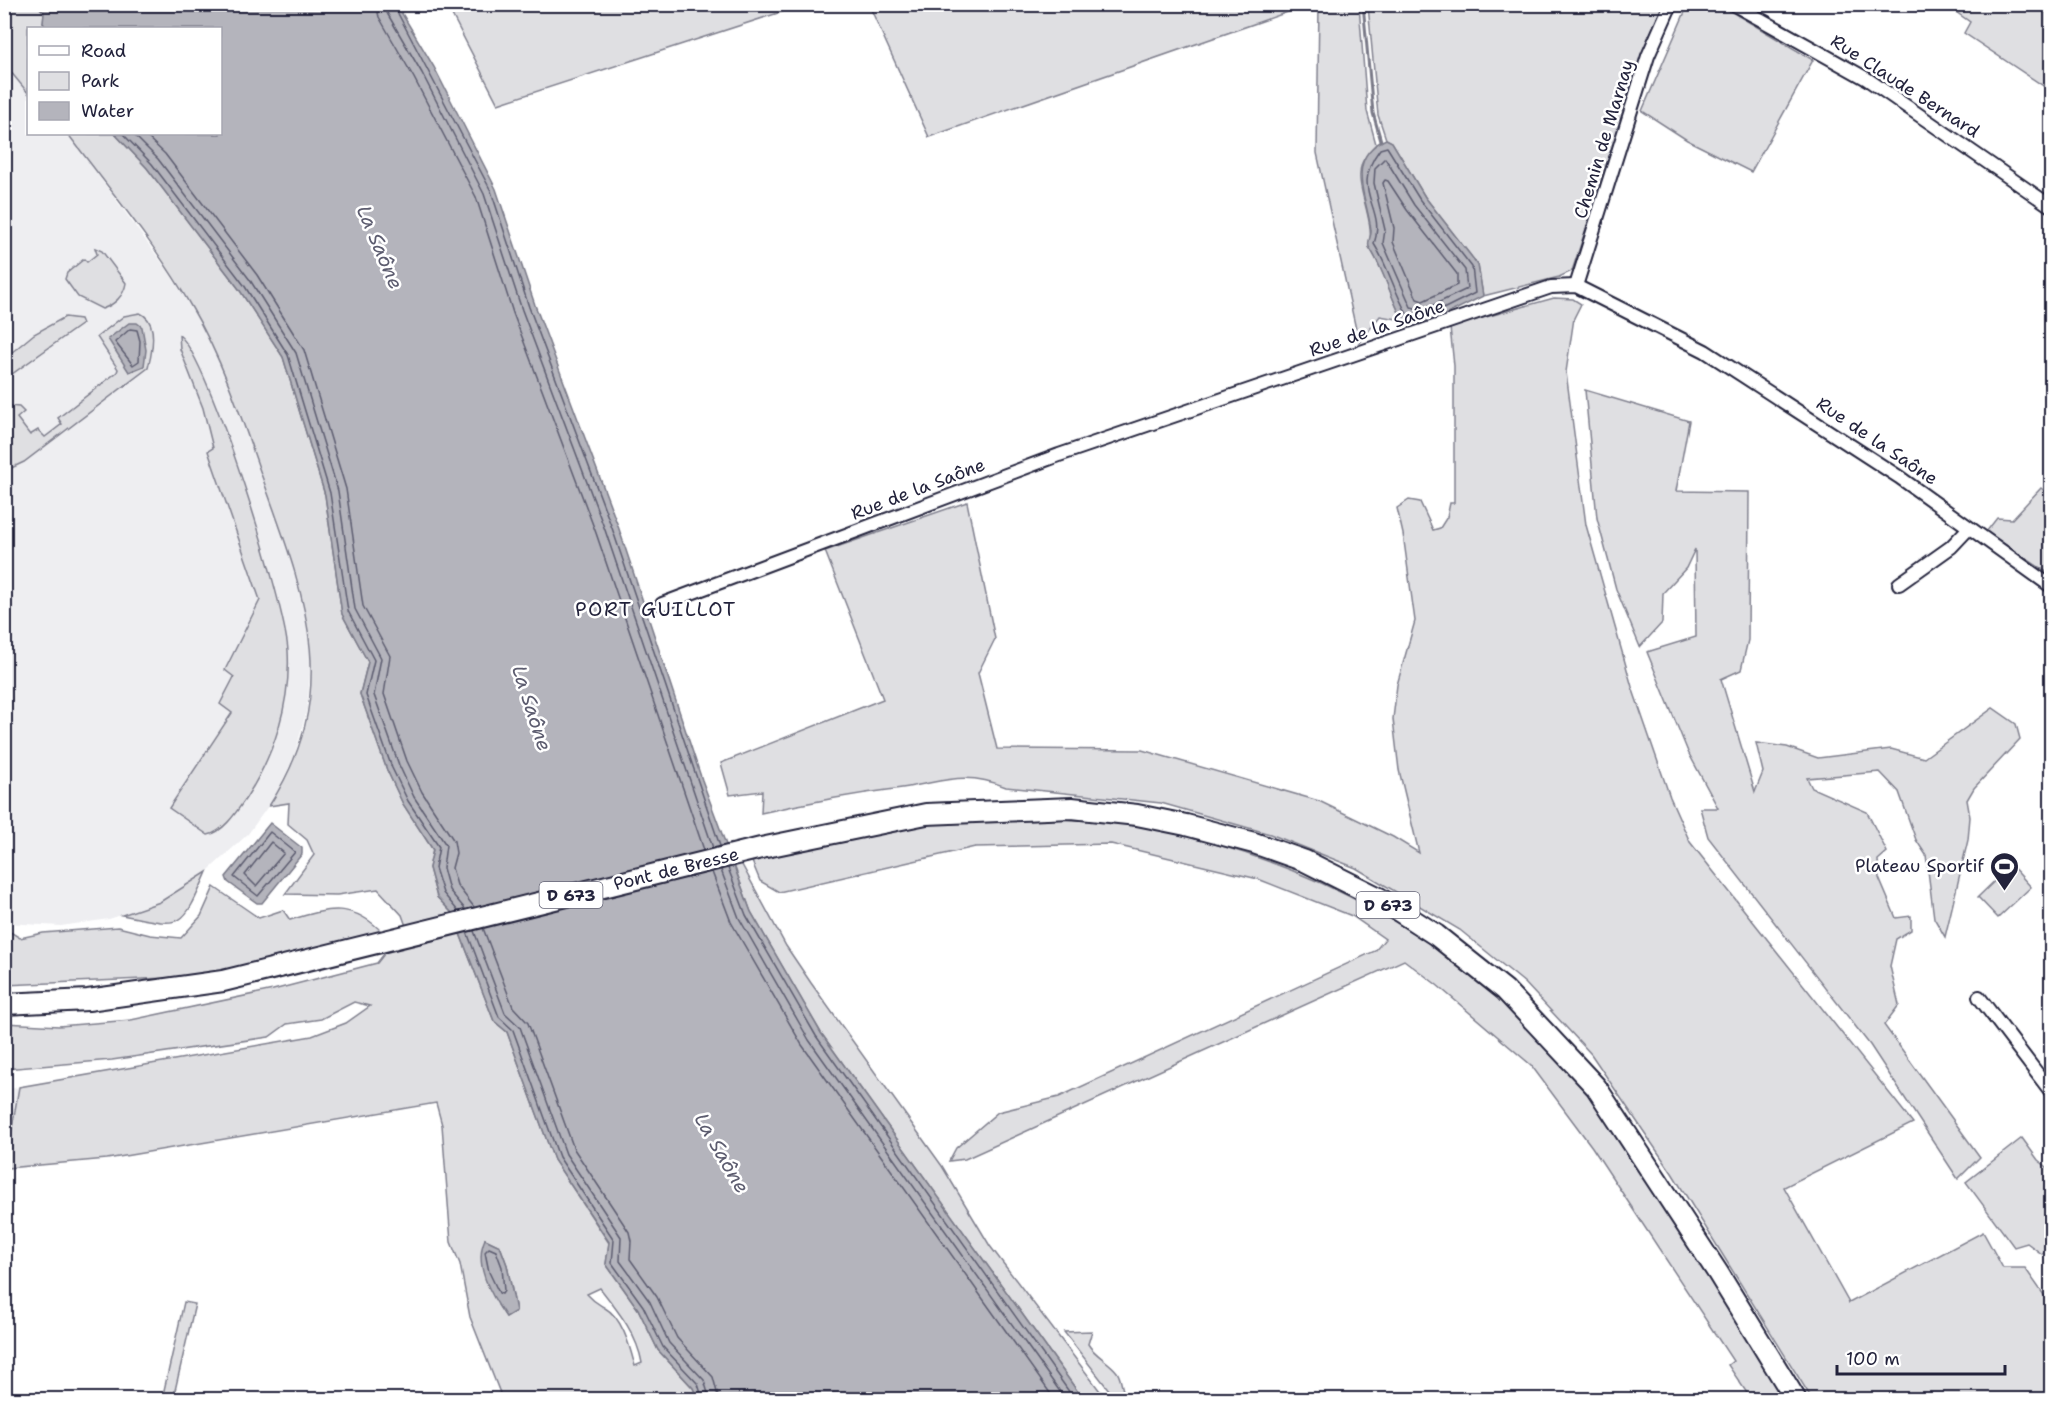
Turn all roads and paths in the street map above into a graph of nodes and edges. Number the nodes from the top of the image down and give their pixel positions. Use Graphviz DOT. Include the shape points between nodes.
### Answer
graph roads {
  1 [pos="1671,4"];
  2 [pos="1733,4"];
  3 [pos="2052,207"];
  4 [pos="1576,286"];
  5 [pos="1969,528"];
  6 [pos="1899,584"];
  7 [pos="2052,587"];
  8 [pos="662,604"];
  9 [pos="4,994"];
  10 [pos="1979,997"];
  11 [pos="88,1000"];
  12 [pos="4,1006"];
  13 [pos="2052,1093"];
  14 [pos="1796,1400"];
  1 -- 4 [label="street, Chemin de Marnay" via="1648,56"];
  2 -- 3 [label="street, Rue Claude Bernard" via="1867,79"];
  4 -- 5 [label="street, Rue de la Saône" via="1705,351 1850,444"];
  4 -- 8 [label="street, Rue de la Saône" via="1551,287 1059,455"];
  5 -- 6 [label="street" via="1951,547"];
  5 -- 7 [label="street, Rue de la Saône"];
  9 -- 11 [label="main road"];
  10 -- 13 [label="street"];
  11 -- 12 [label="main road, D 673"];
  11 -- 14 [label="main road, Pont de Bresse / D 673" via="223,981 761,848 926,814 1072,808 1137,815 1254,843 1305,861 1379,898 1436,935 1506,990 1596,1087"];
}
